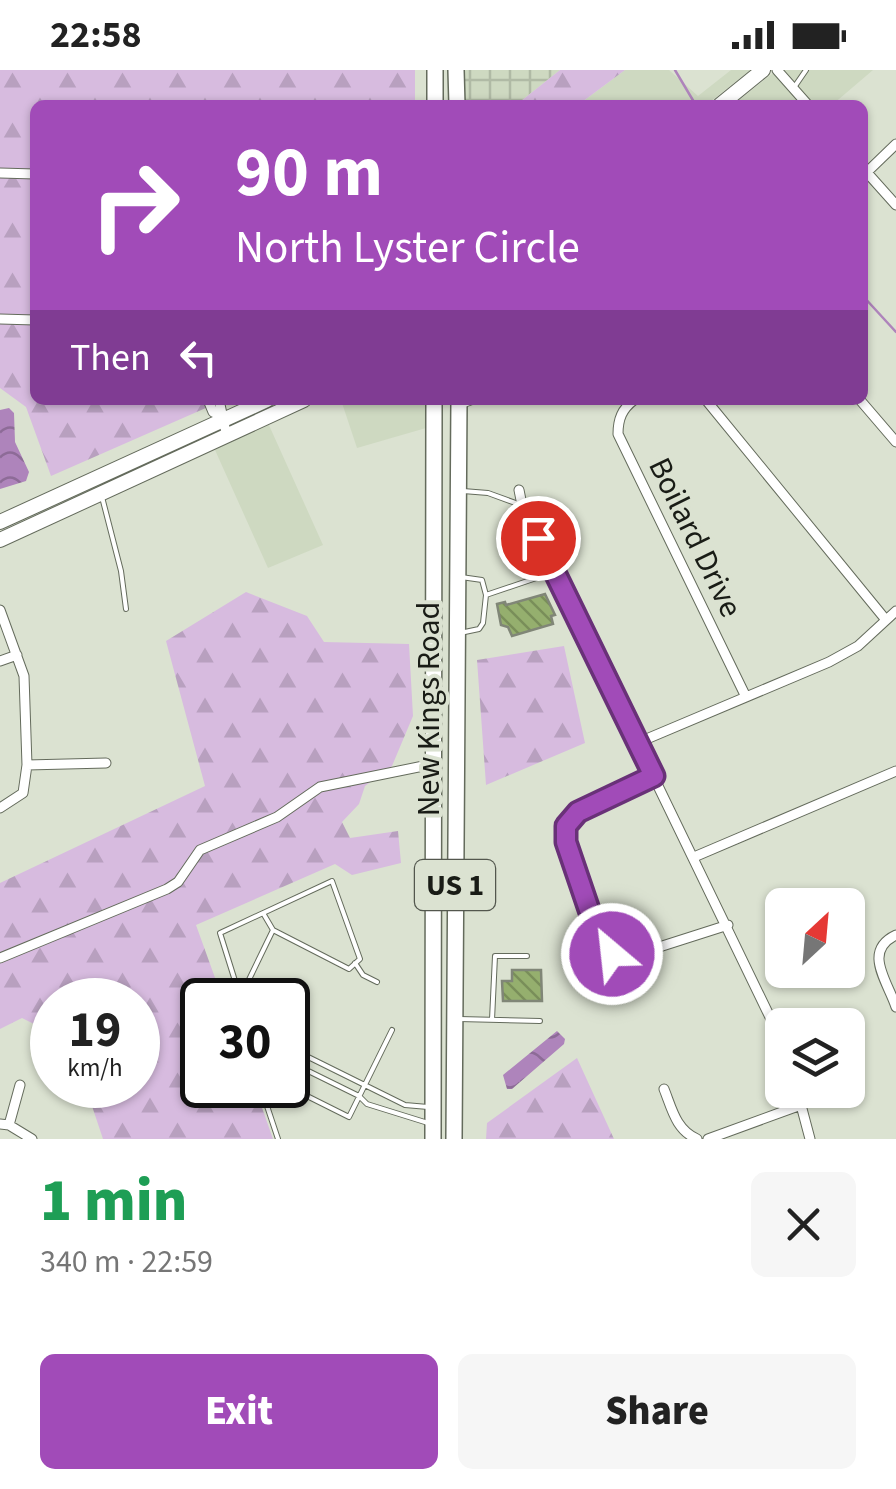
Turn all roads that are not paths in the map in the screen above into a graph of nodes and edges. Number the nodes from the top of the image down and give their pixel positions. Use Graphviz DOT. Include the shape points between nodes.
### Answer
graph roads {
  1 [pos="435,70"];
  2 [pos="456,70"];
  3 [pos="763,70"];
  4 [pos="777,70"];
  5 [pos="806,70"];
  6 [pos="793,88"];
  7 [pos="435,100"];
  8 [pos="456,100"];
  9 [pos="726,100"];
  10 [pos="804,100"];
  11 [pos="896,144"];
  12 [pos="868,166"];
  13 [pos="0,173"];
  14 [pos="30,174"];
  15 [pos="868,174"];
  16 [pos="896,205"];
  17 [pos="0,319"];
  18 [pos="30,320"];
  19 [pos="210,405"];
  20 [pos="221,405"];
  21 [pos="258,405"];
  22 [pos="287,405"];
  23 [pos="434,405"];
  24 [pos="460,405"];
  25 [pos="629,405"];
  26 [pos="710,405"];
  27 [pos="864,405"];
  28 [pos="223,424"];
  29 [pos="896,442"];
  30 [pos="95,480"];
  31 [pos="518,490"];
  32 [pos="458,491"];
  33 [pos="102,495"];
  34 [pos="522,505"];
  35 [pos="0,522"];
  36 [pos="0,540"];
  37 [pos="554,572"];
  38 [pos="456,577"];
  39 [pos="486,594"];
  40 [pos="126,609"];
  41 [pos="0,610"];
  42 [pos="896,611"];
  43 [pos="886,620"];
  44 [pos="456,634"];
  45 [pos="434,636"];
  46 [pos="17,654"];
  47 [pos="0,661"];
  48 [pos="746,697"];
  49 [pos="638,743"];
  50 [pos="106,763"];
  51 [pos="434,764"];
  52 [pos="26,765"];
  53 [pos="896,771"];
  54 [pos="654,776"];
  55 [pos="0,808"];
  56 [pos="694,857"];
  57 [pos="263,913"];
  58 [pos="728,925"];
  59 [pos="273,930"];
  60 [pos="896,934"];
  61 [pos="527,956"];
  62 [pos="0,958"];
  63 [pos="355,963"];
  64 [pos="235,978"];
  65 [pos="250,978"];
  66 [pos="378,982"];
  67 [pos="896,1007"];
  68 [pos="766,1008"];
  69 [pos="455,1019"];
  70 [pos="433,1020"];
  71 [pos="492,1020"];
  72 [pos="540,1021"];
  73 [pos="392,1030"];
  74 [pos="310,1058"];
  75 [pos="310,1071"];
  76 [pos="20,1085"];
  77 [pos="364,1085"];
  78 [pos="664,1088"];
  79 [pos="358,1096"];
  80 [pos="310,1098"];
  81 [pos="268,1108"];
  82 [pos="433,1108"];
  83 [pos="793,1108"];
  84 [pos="802,1108"];
  85 [pos="4,1125"];
  86 [pos="433,1132"];
  87 [pos="32,1139"];
  88 [pos="278,1139"];
  89 [pos="454,1139"];
  90 [pos="697,1139"];
  91 [pos="708,1139"];
  92 [pos="810,1139"];
  1 -- 7 [label="highway"];
  2 -- 8 [label="highway"];
  3 -- 9 [label="main road"];
  4 -- 6 [label="street"];
  5 -- 6 [label="lane"];
  6 -- 10 [label="street"];
  11 -- 12 [label="street"];
  13 -- 14 [label="street"];
  15 -- 16 [label="street"];
  17 -- 18 [label="street"];
  19 -- 28 [label="street"];
  20 -- 28 [label="street"];
  21 -- 28 [label="main road"];
  22 -- 28 [label="main road"];
  23 -- 45 [label="highway, New Kings Road / US 1"];
  24 -- 32 [label="highway, New Kings Road / US 1"];
  25 -- 48 [label="street, Boilard Drive" via="618,434"];
  26 -- 43 [label="street"];
  27 -- 29 [label="street"];
  28 -- 30 [label="main road"];
  28 -- 33 [label="main road"];
  30 -- 33 [label="lane"];
  30 -- 35 [label="main road"];
  31 -- 34 [label="street"];
  32 -- 34 [label="lane"];
  32 -- 38 [label="highway, New Kings Road / US 1"];
  33 -- 36 [label="main road"];
  33 -- 40 [label="lane"];
  34 -- 37 [label="street"];
  37 -- 39 [label="lane"];
  37 -- 49 [label="street"];
  38 -- 39 [label="lane" via="482,580"];
  38 -- 44 [label="highway, New Kings Road / US 1"];
  39 -- 44 [label="lane" via="479,630"];
  41 -- 46 [label="street"];
  42 -- 43 [label="street"];
  43 -- 48 [label="street" via="858,646"];
  44 -- 45 [label="street"];
  44 -- 69 [label="highway, New Kings Road / US 1"];
  45 -- 51 [label="highway, New Kings Road / US 1"];
  46 -- 47 [label="street"];
  46 -- 52 [label="street" via="24,676"];
  48 -- 49 [label="street"];
  49 -- 54 [label="street"];
  50 -- 52 [label="street"];
  51 -- 62 [label="street" via="320,788 276,817 200,850 167,889"];
  51 -- 70 [label="highway, New Kings Road / US 1"];
  52 -- 55 [label="street" via="23,793"];
  53 -- 56 [label="street"];
  54 -- 56 [label="street"];
  54 -- 58 [label="street" via="578,812 566,826 600,942 612,954 631,956"];
  56 -- 58 [label="street"];
  57 -- 59 [label="lane"];
  57 -- 63 [label="lane" via="332,881 360,959"];
  57 -- 64 [label="lane" via="220,933"];
  58 -- 68 [label="street"];
  59 -- 63 [label="lane" via="349,969"];
  59 -- 65 [label="lane"];
  60 -- 67 [label="street" via="880,947 878,964"];
  61 -- 71 [label="lane" via="495,956"];
  63 -- 66 [label="lane"];
  69 -- 70 [label="street"];
  69 -- 71 [label="lane"];
  69 -- 89 [label="highway, New Kings Road / US 1"];
  70 -- 82 [label="highway, New Kings Road / US 1"];
  71 -- 72 [label="lane"];
  73 -- 77 [label="lane"];
  74 -- 77 [label="lane"];
  75 -- 79 [label="lane"];
  76 -- 85 [label="street"];
  77 -- 79 [label="lane"];
  77 -- 82 [label="lane" via="405,1106"];
  78 -- 90 [label="street" via="678,1126"];
  79 -- 80 [label="lane" via="349,1117"];
  79 -- 86 [label="lane"];
  81 -- 88 [label="lane"];
  82 -- 86 [label="highway, New Kings Road / US 1"];
  83 -- 91 [label="street"];
  84 -- 92 [label="street"];
  85 -- 87 [label="street"];
}
